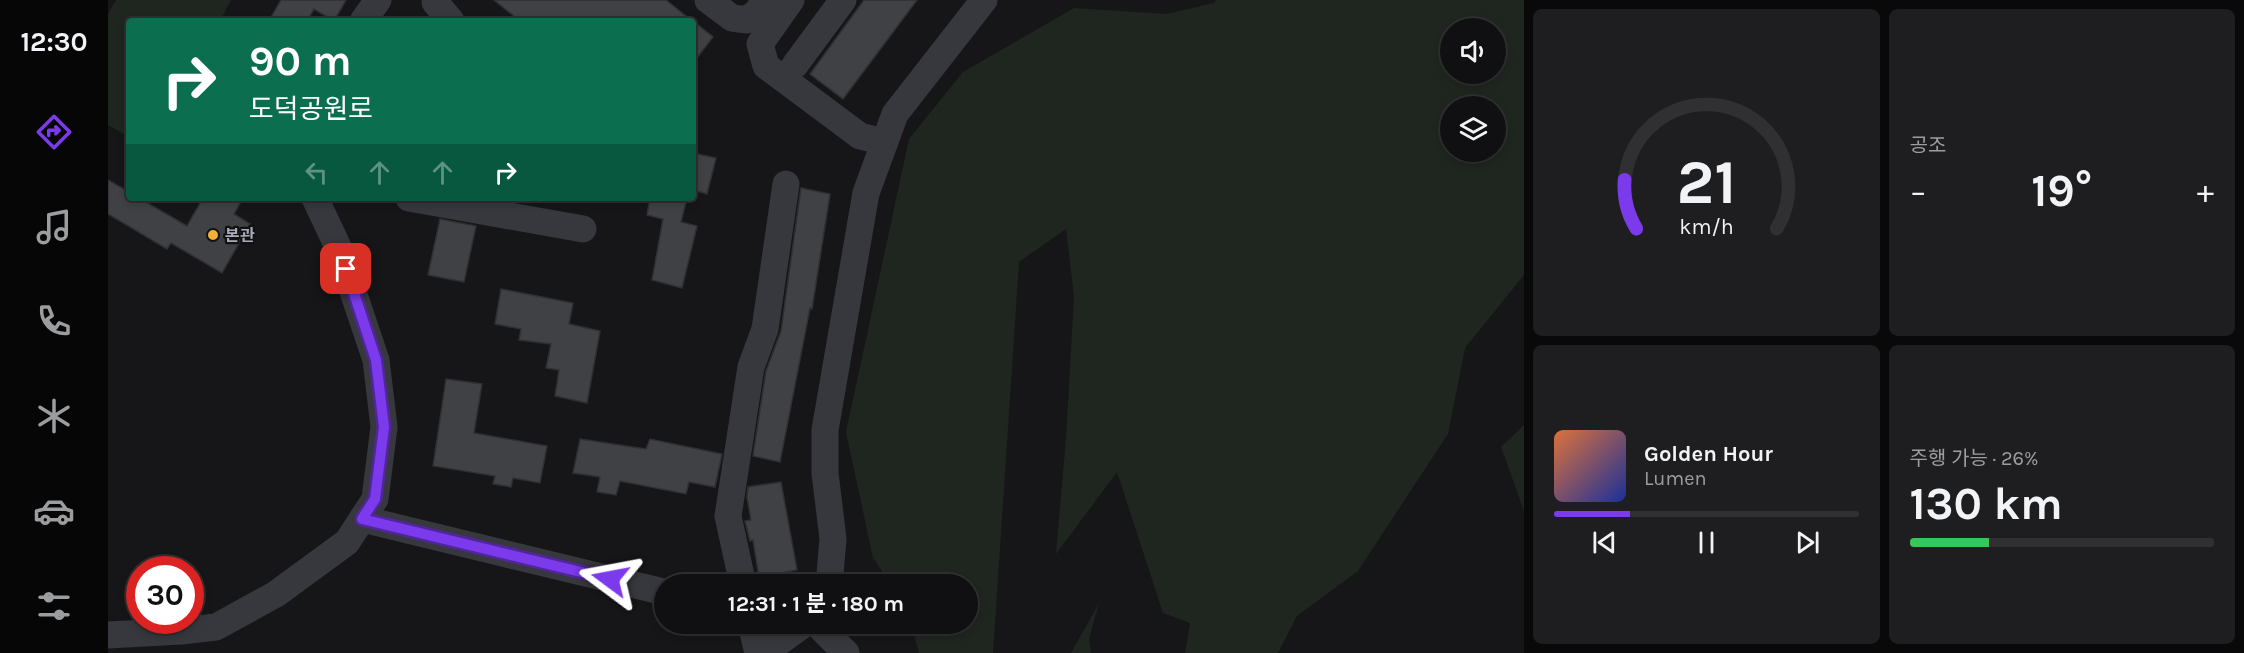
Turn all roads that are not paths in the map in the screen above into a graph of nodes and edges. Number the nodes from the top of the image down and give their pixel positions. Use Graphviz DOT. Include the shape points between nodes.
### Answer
graph roads {
  1 [pos="378,0"];
  2 [pos="437,0"];
  3 [pos="708,0"];
  4 [pos="766,0"];
  5 [pos="791,0"];
  6 [pos="843,0"];
  7 [pos="984,0"];
  8 [pos="365,18"];
  9 [pos="448,18"];
  10 [pos="795,65"];
  11 [pos="884,142"];
  12 [pos="786,184"];
  13 [pos="316,201"];
  14 [pos="426,201"];
  15 [pos="583,229"];
  16 [pos="362,519"];
  17 [pos="741,574"];
  18 [pos="830,574"];
  19 [pos="654,590"];
  20 [pos="754,634"];
  21 [pos="790,634"];
  22 [pos="827,634"];
  23 [pos="108,635"];
  24 [pos="758,653"];
  25 [pos="764,653"];
  26 [pos="846,653"];
  1 -- 8 [label="street"];
  2 -- 9 [label="street"];
  3 -- 4 [label="street" via="732,18 747,20"];
  5 -- 11 [label="street" via="760,44 766,66 860,136"];
  6 -- 10 [label="street"];
  7 -- 11 [label="street" via="895,114"];
  11 -- 18 [label="street" via="866,193 825,430 825,473 833,539"];
  12 -- 17 [label="street" via="765,329 751,367 728,516"];
  13 -- 16 [label="street" via="338,247 376,360 384,427 375,499"];
  14 -- 15 [label="street"];
  16 -- 19 [label="street"];
  16 -- 23 [label="street" via="347,542 276,594 216,627"];
  20 -- 24 [label="street"];
  21 -- 25 [label="street"];
  22 -- 26 [label="street"];
}
